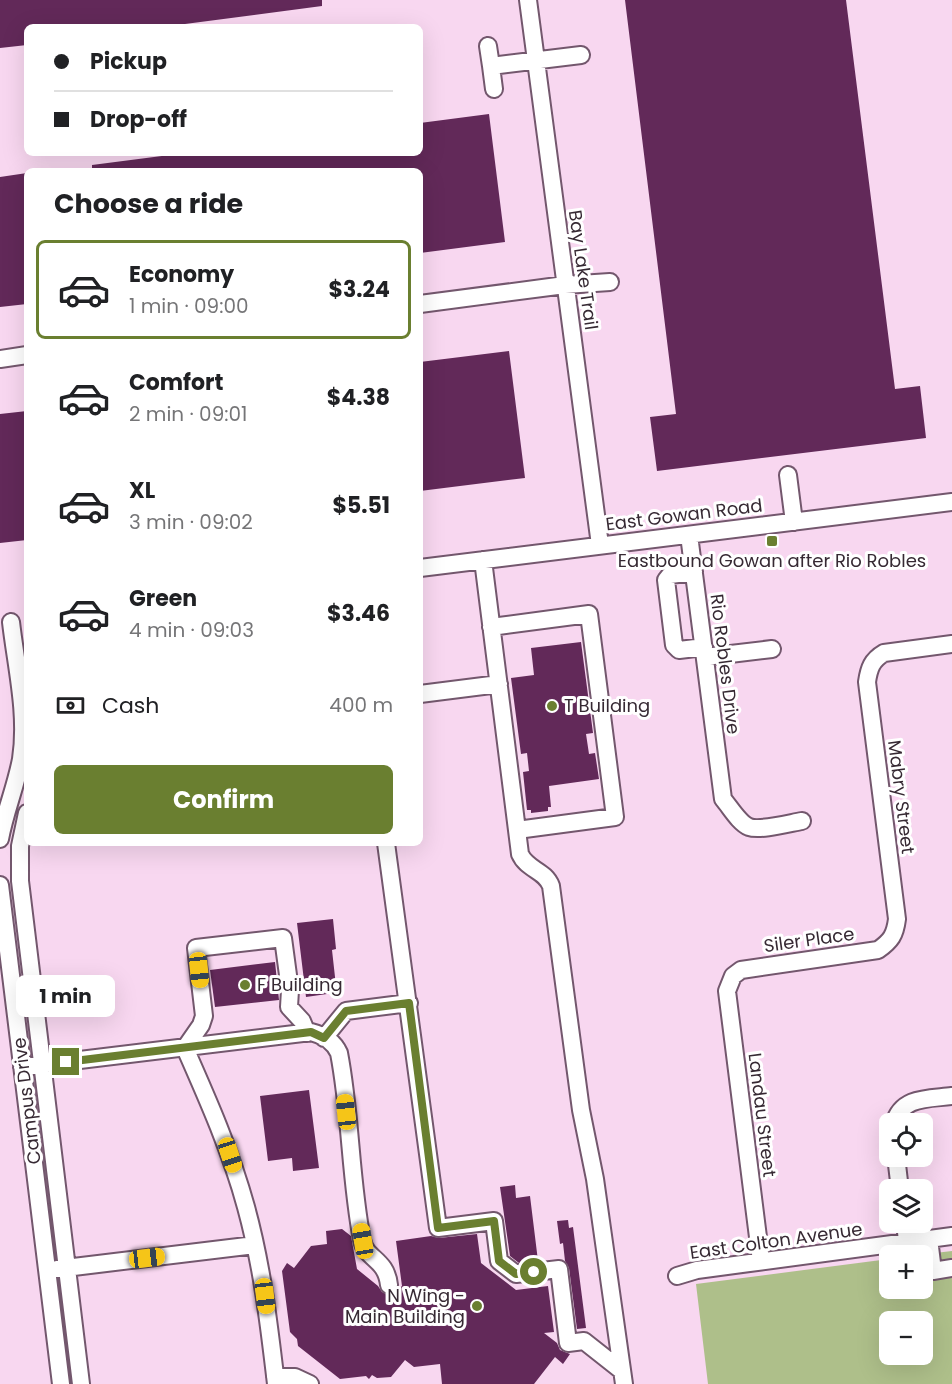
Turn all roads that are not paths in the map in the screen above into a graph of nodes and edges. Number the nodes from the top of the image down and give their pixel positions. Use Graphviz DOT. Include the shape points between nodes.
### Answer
graph roads {
  1 [pos="528,0"];
  2 [pos="488,46"];
  3 [pos="581,55"];
  4 [pos="536,61"];
  5 [pos="490,66"];
  6 [pos="494,88"];
  7 [pos="610,282"];
  8 [pos="565,285"];
  9 [pos="423,304"];
  10 [pos="24,355"];
  11 [pos="0,359"];
  12 [pos="788,475"];
  13 [pos="952,501"];
  14 [pos="794,522"];
  15 [pos="689,535"];
  16 [pos="600,544"];
  17 [pos="483,560"];
  18 [pos="423,568"];
  19 [pos="694,572"];
  20 [pos="12,622"];
  21 [pos="491,627"];
  22 [pos="952,644"];
  23 [pos="772,649"];
  24 [pos="704,652"];
  25 [pos="499,684"];
  26 [pos="423,694"];
  27 [pos="802,822"];
  28 [pos="24,827"];
  29 [pos="517,830"];
  30 [pos="0,839"];
  31 [pos="386,846"];
  32 [pos="0,885"];
  33 [pos="890,942"];
  34 [pos="733,976"];
  35 [pos="409,1003"];
  36 [pos="307,1033"];
  37 [pos="324,1038"];
  38 [pos="185,1048"];
  39 [pos="42,1065"];
  40 [pos="22,1067"];
  41 [pos="952,1096"];
  42 [pos="901,1113"];
  43 [pos="906,1233"];
  44 [pos="952,1236"];
  45 [pos="929,1239"];
  46 [pos="907,1242"];
  47 [pos="255,1245"];
  48 [pos="761,1261"];
  49 [pos="67,1268"];
  50 [pos="952,1268"];
  51 [pos="47,1270"];
  52 [pos="676,1276"];
  53 [pos="390,1286"];
  54 [pos="623,1378"];
  55 [pos="276,1381"];
  56 [pos="61,1384"];
  57 [pos="81,1384"];
  58 [pos="309,1384"];
  1 -- 4 [label="street, Bay Lake Trail"];
  2 -- 5 [label="street"];
  3 -- 4 [label="street"];
  4 -- 5 [label="street"];
  4 -- 8 [label="street, Bay Lake Trail"];
  5 -- 6 [label="street"];
  7 -- 8 [label="street"];
  8 -- 9 [label="street"];
  8 -- 16 [label="street, Bay Lake Trail"];
  10 -- 11 [label="street"];
  12 -- 14 [label="street"];
  13 -- 14 [label="street, East Gowan Road"];
  14 -- 15 [label="street, East Gowan Road"];
  15 -- 16 [label="street, East Gowan Road"];
  15 -- 19 [label="street, Rio Robles Drive"];
  16 -- 17 [label="street, East Gowan Road"];
  17 -- 18 [label="street, East Gowan Road"];
  17 -- 21 [label="street"];
  19 -- 24 [label="street, Rio Robles Drive"];
  19 -- 24 [label="street" via="670,575 666,580 674,645 680,650"];
  20 -- 30 [label="street" via="23,743"];
  21 -- 25 [label="street"];
  21 -- 29 [label="street" via="589,614 615,817"];
  22 -- 33 [label="street, Mabry Street" via="885,653 875,658 869,668 867,682 897,919 896,933"];
  23 -- 24 [label="street"];
  24 -- 27 [label="street, Rio Robles Drive" via="723,799 749,827"];
  25 -- 26 [label="street"];
  25 -- 29 [label="street"];
  28 -- 39 [label="street, Campus Drive" via="19,869"];
  29 -- 54 [label="street" via="523,861 544,875 551,886"];
  31 -- 35 [label="street"];
  32 -- 40 [label="street, Campus Drive"];
  33 -- 34 [label="street, Siler Place" via="878,950 750,968"];
  34 -- 48 [label="street, Landau Street" via="727,991"];
  35 -- 37 [label="street" via="346,1011"];
  35 -- 54 [label="street" via="438,1228 494,1221 499,1261 516,1274 559,1269 568,1343 584,1341"];
  36 -- 37 [label="street"];
  36 -- 38 [label="street"];
  36 -- 38 [label="street" via="288,1003 284,938 196,948 204,1016"];
  37 -- 53 [label="street" via="335,1046 340,1058 363,1245 386,1270"];
  38 -- 39 [label="street"];
  38 -- 47 [label="street" via="230,1155"];
  39 -- 40 [label="street"];
  39 -- 49 [label="street, Campus Drive"];
  40 -- 51 [label="street, Campus Drive"];
  41 -- 42 [label="street" via="911,1102"];
  43 -- 46 [label="street"];
  44 -- 45 [label="street, East Colton Avenue"];
  45 -- 46 [label="street, East Colton Avenue"];
  45 -- 50 [label="street" via="933,1271"];
  46 -- 48 [label="street, East Colton Avenue"];
  47 -- 49 [label="street"];
  47 -- 55 [label="street"];
  48 -- 52 [label="street, East Colton Avenue"];
  49 -- 51 [label="street"];
  49 -- 57 [label="street, Campus Drive"];
  51 -- 56 [label="street, Campus Drive"];
  55 -- 58 [label="street" via="295,1377"];
}
